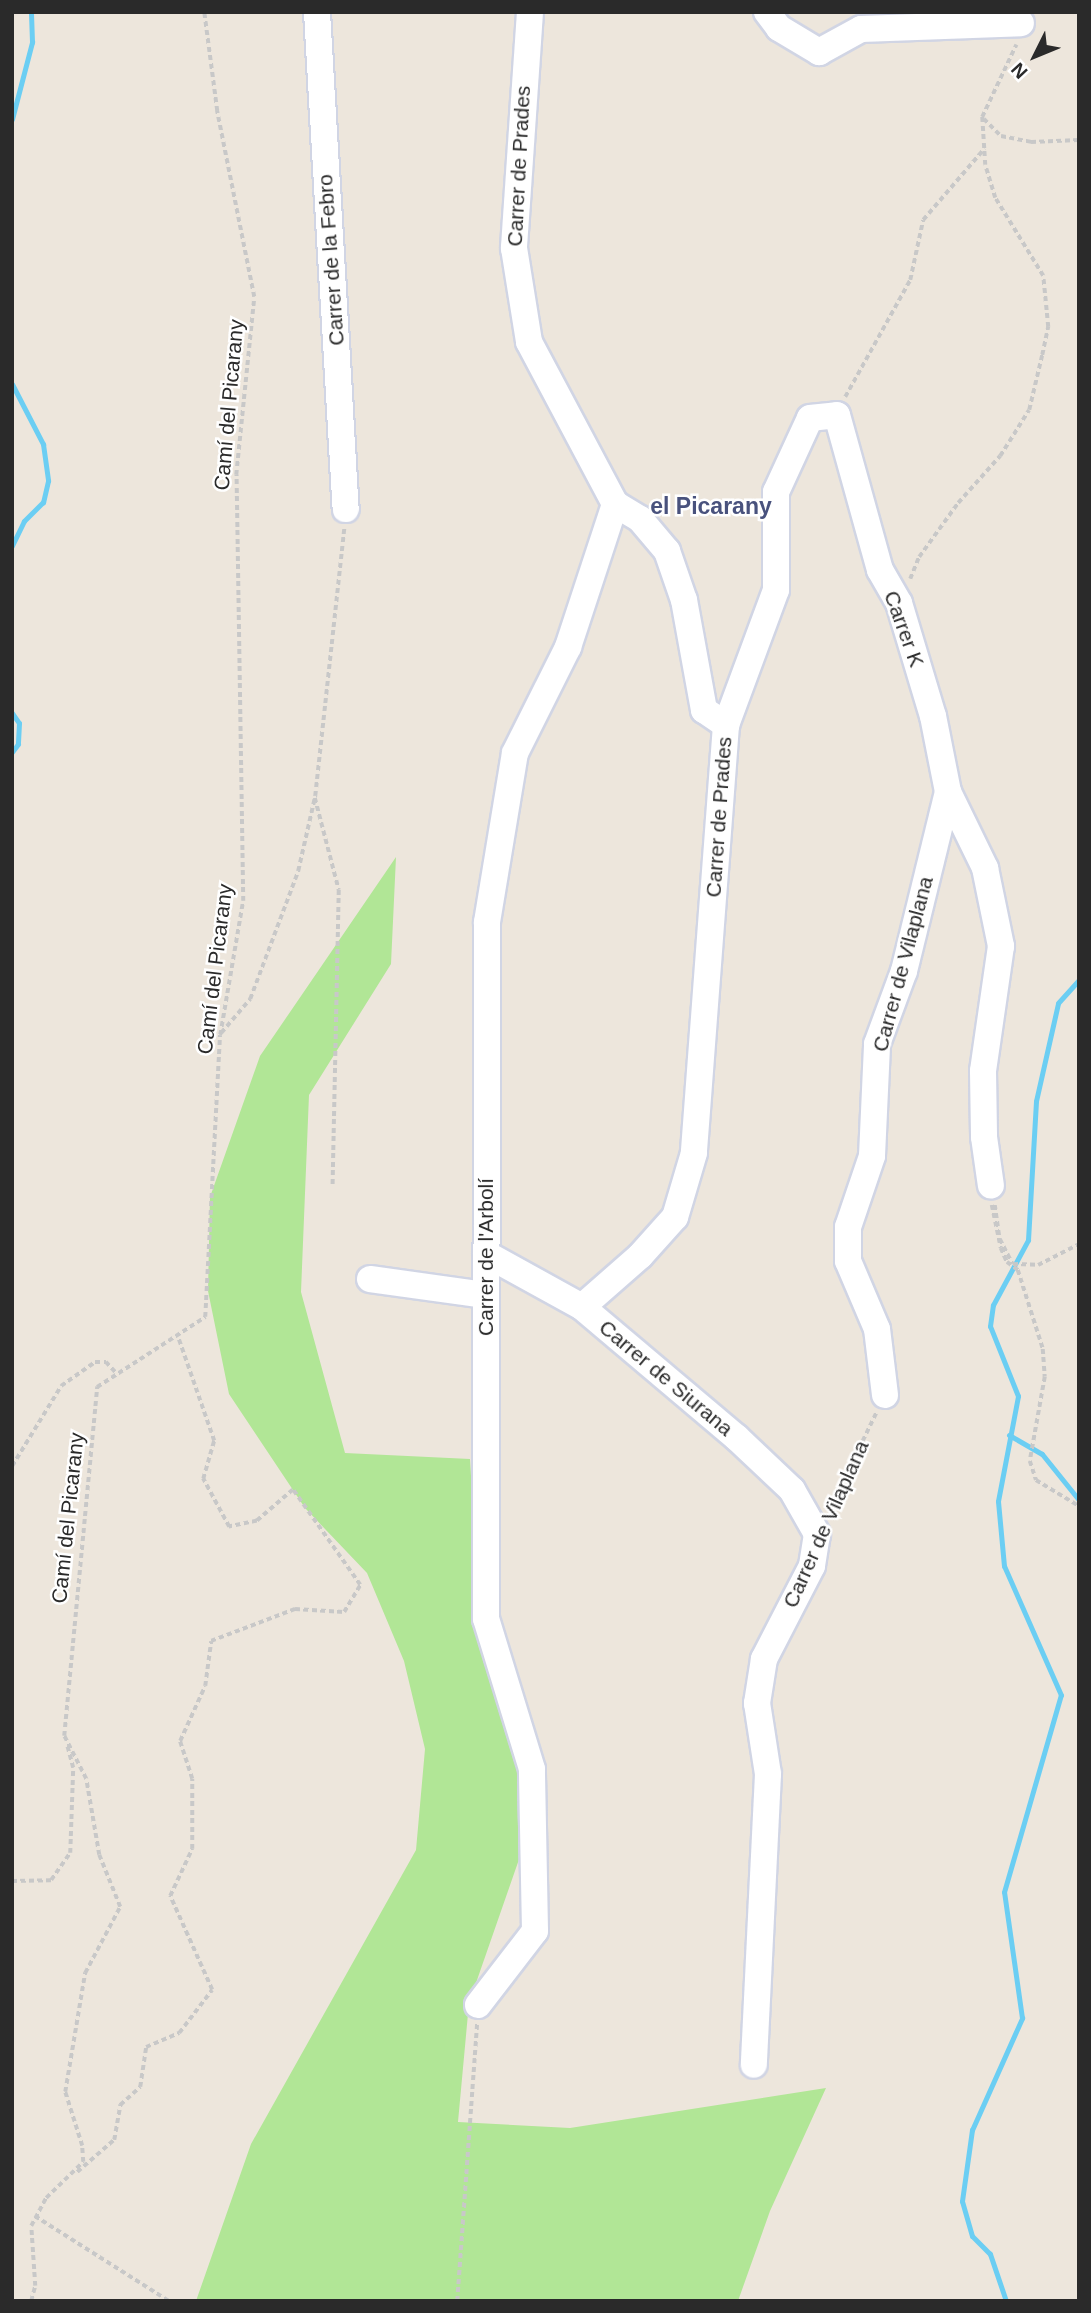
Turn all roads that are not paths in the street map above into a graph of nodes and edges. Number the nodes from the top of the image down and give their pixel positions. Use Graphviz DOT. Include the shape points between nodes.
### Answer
graph roads {
  1 [pos="317,12"];
  2 [pos="530,12"];
  3 [pos="767,12"];
  4 [pos="867,21"];
  5 [pos="1021,23"];
  6 [pos="615,504"];
  7 [pos="346,509"];
  8 [pos="726,725"];
  9 [pos="948,792"];
  10 [pos="991,1186"];
  11 [pos="486,1254"];
  12 [pos="370,1279"];
  13 [pos="486,1295"];
  14 [pos="582,1307"];
  15 [pos="885,1395"];
  16 [pos="817,1534"];
  17 [pos="478,2005"];
  18 [pos="754,2065"];
  1 -- 7 [label="street, Carrer de la Febro"];
  2 -- 6 [label="street, Carrer de Prades" via="513,248 529,342"];
  3 -- 4 [label="street" via="779,28 819,51"];
  4 -- 5 [label="street"];
  6 -- 8 [label="street, Carrer de Prades" via="640,519 667,551 684,600 704,709"];
  6 -- 11 [label="street, Carrer de l'Arbolí" via="568,647 514,753 487,922"];
  8 -- 9 [label="street, Carrer K" via="776,590 776,492 810,418 837,415 880,570 899,603 933,716"];
  8 -- 14 [label="street, Carrer de Prades" via="694,1153 675,1217 640,1256"];
  9 -- 10 [label="street, Carrer K" via="985,868 1001,946 983,1071 984,1137"];
  9 -- 15 [label="street, Carrer de Vilaplana" via="904,971 877,1044 873,1156 848,1227 848,1261 877,1329"];
  11 -- 13 [label="street, Carrer de l'Arbolí"];
  11 -- 14 [label="street, Carrer de Siurana"];
  12 -- 13 [label="street"];
  13 -- 17 [label="street, Carrer de l'Arbolí" via="486,1619 532,1769 535,1931"];
  14 -- 16 [label="street, Carrer de Siurana" via="792,1490"];
  16 -- 18 [label="street, Carrer de Vilaplana" via="812,1566 764,1659 757,1703 768,1774"];
}
